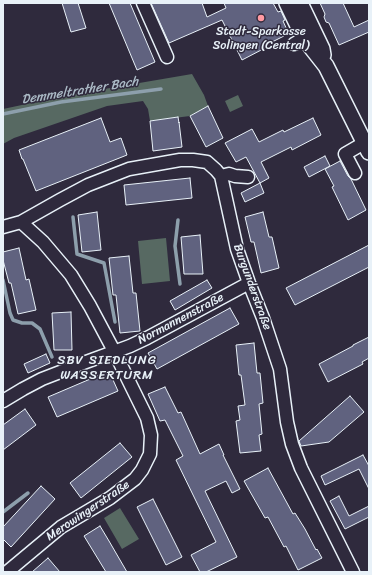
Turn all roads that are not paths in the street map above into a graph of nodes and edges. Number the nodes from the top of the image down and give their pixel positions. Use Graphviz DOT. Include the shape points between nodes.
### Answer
graph roads {
  1 [pos="143,3"];
  2 [pos="287,3"];
  3 [pos="300,3"];
  4 [pos="299,41"];
  5 [pos="322,49"];
  6 [pos="167,57"];
  7 [pos="326,66"];
  8 [pos="367,147"];
  9 [pos="355,173"];
  10 [pos="221,176"];
  11 [pos="248,177"];
  12 [pos="21,222"];
  13 [pos="3,226"];
  14 [pos="249,283"];
  15 [pos="114,351"];
  16 [pos="3,401"];
  17 [pos="7,572"];
  18 [pos="353,572"];
  1 -- 6 [label="street"];
  2 -- 4 [label="main road"];
  3 -- 5 [label="main road"];
  4 -- 5 [label="street" via="309,35"];
  4 -- 7 [label="main road"];
  5 -- 7 [label="main road"];
  7 -- 8 [label="main road"];
  8 -- 9 [label="street" via="345,154"];
  10 -- 11 [label="street" via="228,174"];
  10 -- 12 [label="street" via="207,162 193,160 129,169 88,185"];
  10 -- 14 [label="street, Burgunderstraße" via="237,249"];
  12 -- 13 [label="street"];
  12 -- 15 [label="street, Merowingerstraße" via="43,242 71,275"];
  14 -- 15 [label="street, Normannenstraße" via="147,338"];
  14 -- 18 [label="street, Burgunderstraße" via="280,369 287,422 294,449"];
  15 -- 16 [label="street, Normannenstraße" via="42,379"];
  15 -- 17 [label="street, Merowingerstraße" via="147,418 151,435 150,454 135,479 110,498 61,527"];
}
